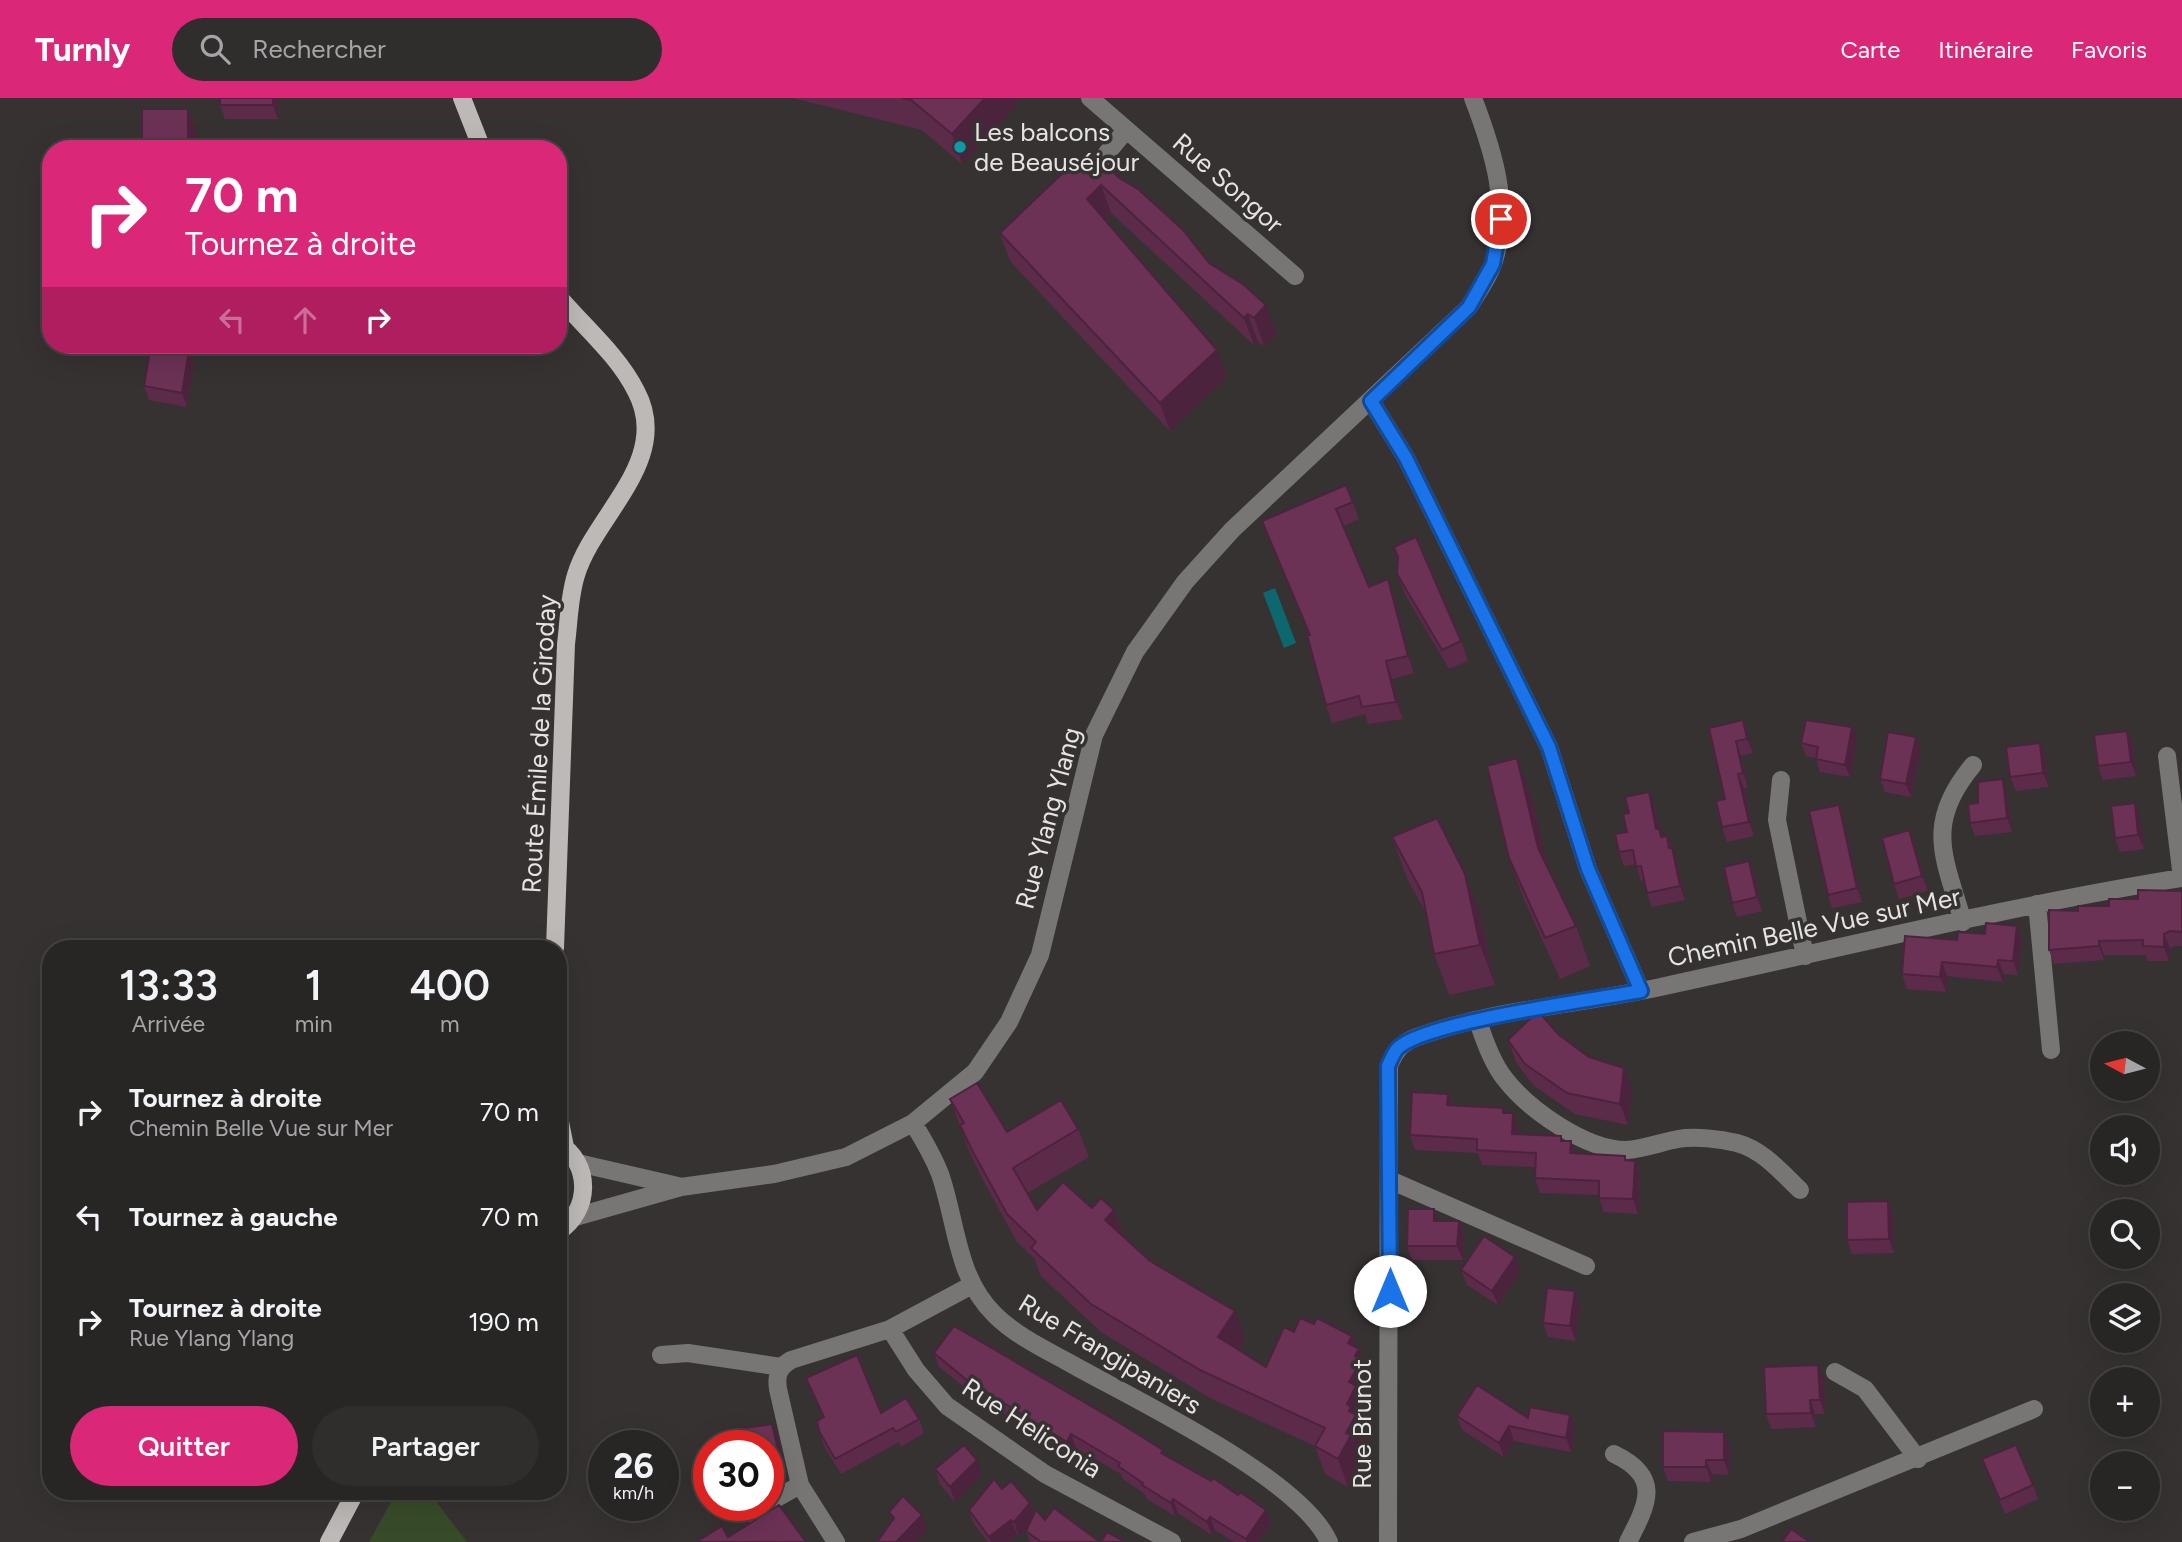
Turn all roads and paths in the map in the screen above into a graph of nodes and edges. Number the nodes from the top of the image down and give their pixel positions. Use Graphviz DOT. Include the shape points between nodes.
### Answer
graph roads {
  1 [pos="463,98"];
  2 [pos="1090,98"];
  3 [pos="1473,98"];
  4 [pos="1126,130"];
  5 [pos="479,140"];
  6 [pos="1081,185"];
  7 [pos="1295,276"];
  8 [pos="567,306"];
  9 [pos="1371,401"];
  10 [pos="2167,756"];
  11 [pos="1973,765"];
  12 [pos="1781,780"];
  13 [pos="2182,878"];
  14 [pos="2037,904"];
  15 [pos="1963,922"];
  16 [pos="555,940"];
  17 [pos="1805,956"];
  18 [pos="1641,991"];
  19 [pos="1478,1021"];
  20 [pos="2051,1050"];
  21 [pos="1388,1066"];
  22 [pos="913,1123"];
  23 [pos="567,1151"];
  24 [pos="578,1163"];
  25 [pos="1390,1180"];
  26 [pos="681,1186"];
  27 [pos="1800,1190"];
  28 [pos="575,1217"];
  29 [pos="567,1224"];
  30 [pos="1586,1266"];
  31 [pos="972,1285"];
  32 [pos="890,1329"];
  33 [pos="661,1355"];
  34 [pos="780,1367"];
  35 [pos="1835,1372"];
  36 [pos="2034,1409"];
  37 [pos="1614,1454"];
  38 [pos="1918,1459"];
  39 [pos="800,1485"];
  40 [pos="784,1494"];
  41 [pos="351,1500"];
  42 [pos="328,1542"];
  43 [pos="836,1542"];
  44 [pos="1172,1542"];
  45 [pos="1329,1542"];
  46 [pos="1388,1542"];
  47 [pos="1628,1542"];
  48 [pos="1693,1542"];
  1 -- 5 [label="main road"];
  2 -- 4 [label="street, Rue Songor"];
  3 -- 9 [label="street, Rue Ylang Ylang" via="1499,179 1501,219 1493,264 1469,307"];
  4 -- 6 [label="street"];
  4 -- 7 [label="street, Rue Songor"];
  8 -- 16 [label="main road, Route Émile de la Giroday" via="638,393 644,447 637,470 582,561 572,597 566,644"];
  9 -- 18 [label="street" via="1406,458 1549,747 1588,869"];
  9 -- 22 [label="street, Rue Ylang Ylang" via="1232,530 1185,582 1135,652 1094,735 1040,955 1009,1022 975,1072"];
  10 -- 13 [label="street"];
  11 -- 15 [label="street" via="1956,786 1941,822 1942,844"];
  12 -- 17 [label="street" via="1777,820"];
  13 -- 14 [label="street, Chemin Belle Vue sur Mer"];
  14 -- 15 [label="street, Chemin Belle Vue sur Mer"];
  14 -- 20 [label="street"];
  15 -- 17 [label="street, Chemin Belle Vue sur Mer"];
  17 -- 18 [label="street, Chemin Belle Vue sur Mer"];
  18 -- 19 [label="street, Chemin Belle Vue sur Mer"];
  19 -- 21 [label="street, Chemin Belle Vue sur Mer" via="1415,1038 1397,1048"];
  19 -- 27 [label="street" via="1504,1078 1537,1112 1579,1136 1626,1150 1683,1138 1735,1142 1756,1150"];
  21 -- 25 [label="street, Rue Brunot"];
  22 -- 26 [label="street, Rue Ylang Ylang" via="846,1157 774,1174"];
  22 -- 31 [label="street, Rue Frangipaniers" via="940,1176"];
  23 -- 24 [label="main road"];
  24 -- 26 [label="street"];
  24 -- 28 [label="main road" via="584,1190"];
  25 -- 30 [label="street"];
  25 -- 46 [label="street, Rue Brunot"];
  26 -- 28 [label="street"];
  28 -- 29 [label="main road"];
  31 -- 32 [label="street"];
  31 -- 45 [label="street, Rue Frangipaniers" via="998,1318 1037,1345 1245,1462 1291,1494"];
  32 -- 34 [label="street"];
  32 -- 44 [label="street, Rue Heliconia" via="947,1406 1045,1474"];
  33 -- 34 [label="street" via="688,1353"];
  34 -- 39 [label="street" via="776,1378"];
  35 -- 38 [label="street" via="1865,1389"];
  36 -- 38 [label="street"];
  37 -- 47 [label="street" via="1645,1478 1647,1502"];
  38 -- 48 [label="street" via="1741,1529"];
  39 -- 40 [label="street"];
  39 -- 43 [label="street"];
  41 -- 42 [label="main road"];
}
